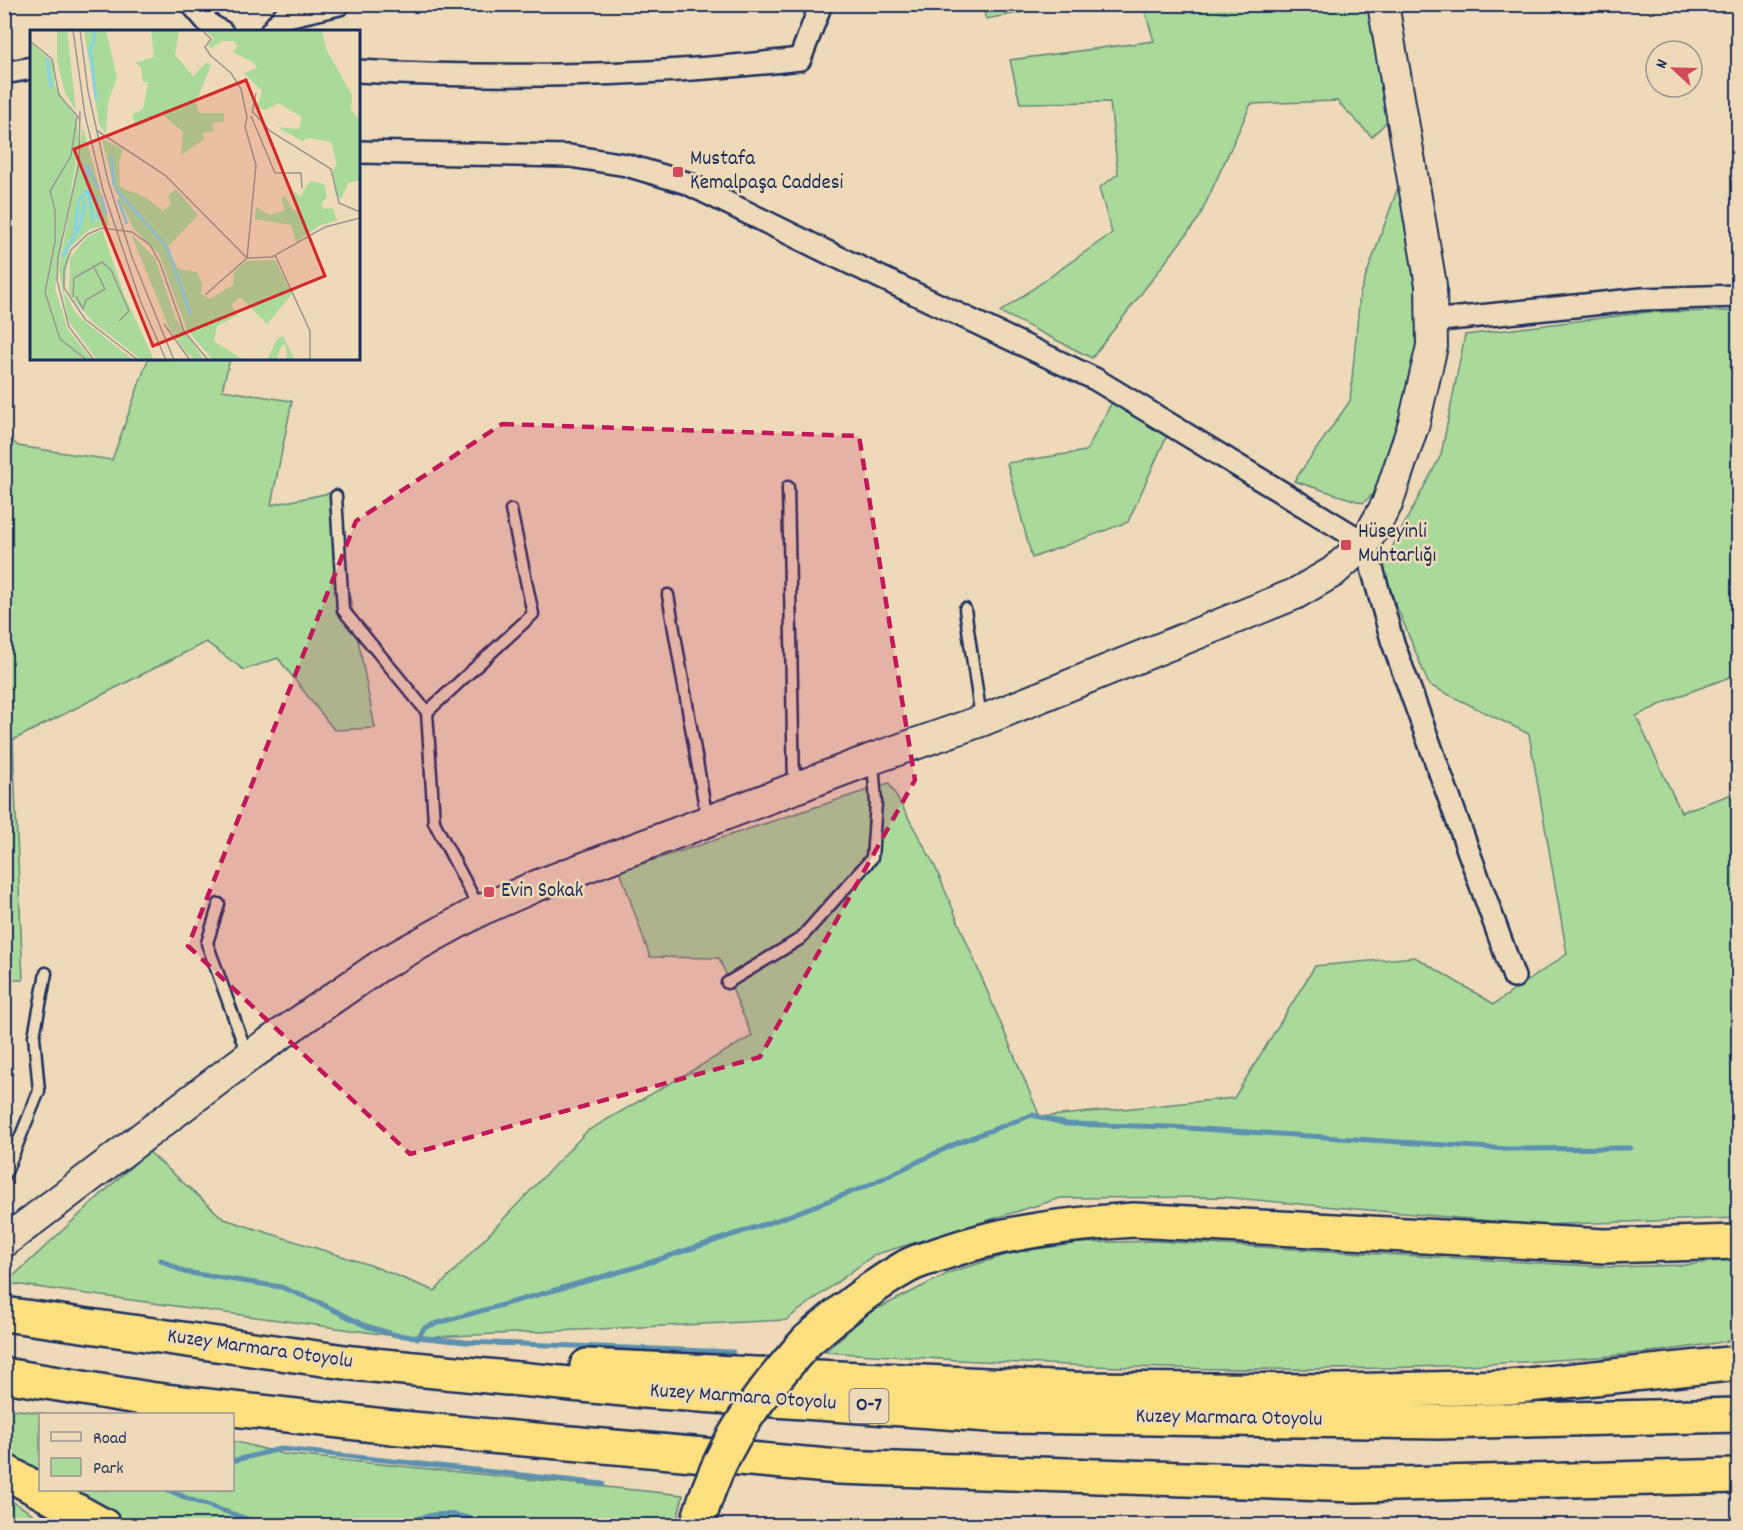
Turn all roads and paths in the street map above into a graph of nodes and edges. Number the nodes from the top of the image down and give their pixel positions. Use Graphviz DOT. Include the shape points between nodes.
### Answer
graph roads {
  1 [pos="192,4"];
  2 [pos="339,4"];
  3 [pos="821,4"];
  4 [pos="1383,4"];
  5 [pos="219,30"];
  6 [pos="273,30"];
  7 [pos="30,68"];
  8 [pos="360,70"];
  9 [pos="4,73"];
  10 [pos="360,152"];
  11 [pos="1738,296"];
  12 [pos="1431,321"];
  13 [pos="788,487"];
  14 [pos="336,496"];
  15 [pos="511,510"];
  16 [pos="1365,543"];
  17 [pos="668,595"];
  18 [pos="965,609"];
  19 [pos="428,712"];
  20 [pos="981,721"];
  21 [pos="872,759"];
  22 [pos="794,789"];
  23 [pos="707,822"];
  24 [pos="219,904"];
  25 [pos="481,910"];
  26 [pos="46,973"];
  27 [pos="1514,977"];
  28 [pos="727,983"];
  29 [pos="248,1057"];
  30 [pos="4,1177"];
  31 [pos="10,1232"];
  32 [pos="1738,1242"];
  33 [pos="4,1314"];
  34 [pos="352,1363"];
  35 [pos="1738,1363"];
  36 [pos="4,1375"];
  37 [pos="1738,1415"];
  38 [pos="4,1471"];
  39 [pos="1738,1476"];
  40 [pos="39,1490"];
  41 [pos="40,1491"];
  42 [pos="104,1526"];
  43 [pos="697,1526"];
  1 -- 5 [label="street"];
  2 -- 6 [label="street" via="283,17"];
  3 -- 8 [label="street" via="800,59 691,70 441,75"];
  4 -- 12 [label="main road" via="1431,285"];
  7 -- 9 [label="street"];
  10 -- 16 [label="street" via="570,156 626,165 687,183 1095,379"];
  11 -- 12 [label="street" via="1642,298"];
  12 -- 16 [label="main road" via="1432,346 1413,423 1387,504"];
  13 -- 22 [label="lane"];
  14 -- 19 [label="lane" via="344,610"];
  15 -- 19 [label="lane" via="533,614"];
  16 -- 20 [label="main road" via="1333,572 1295,594"];
  16 -- 27 [label="street" via="1392,640"];
  17 -- 23 [label="lane"];
  18 -- 20 [label="lane"];
  19 -- 25 [label="lane" via="434,822"];
  20 -- 21 [label="main road"];
  21 -- 22 [label="main road"];
  21 -- 28 [label="lane" via="876,803 872,858 800,939"];
  22 -- 23 [label="main road"];
  23 -- 25 [label="main road"];
  24 -- 29 [label="lane" via="207,943"];
  25 -- 29 [label="main road" via="381,965"];
  26 -- 30 [label="lane" via="34,1036 39,1091"];
  29 -- 31 [label="main road"];
  32 -- 43 [label="highway, bridge" via="1604,1246 1134,1220 1080,1223 966,1245 908,1266 856,1298 807,1341 769,1383 735,1432 714,1474"];
  33 -- 34 [label="highway, Kuzey Marmara Otoyolu / O-7"];
  34 -- 35 [label="highway" via="641,1367 1072,1389 1329,1391 1509,1387"];
  34 -- 37 [label="highway, Kuzey Marmara Otoyolu / O-7" via="644,1391 1003,1416 1439,1422"];
  36 -- 39 [label="highway" via="155,1400 401,1428 839,1467 1355,1485"];
  38 -- 40 [label="highway"];
  41 -- 42 [label="highway"];
}
